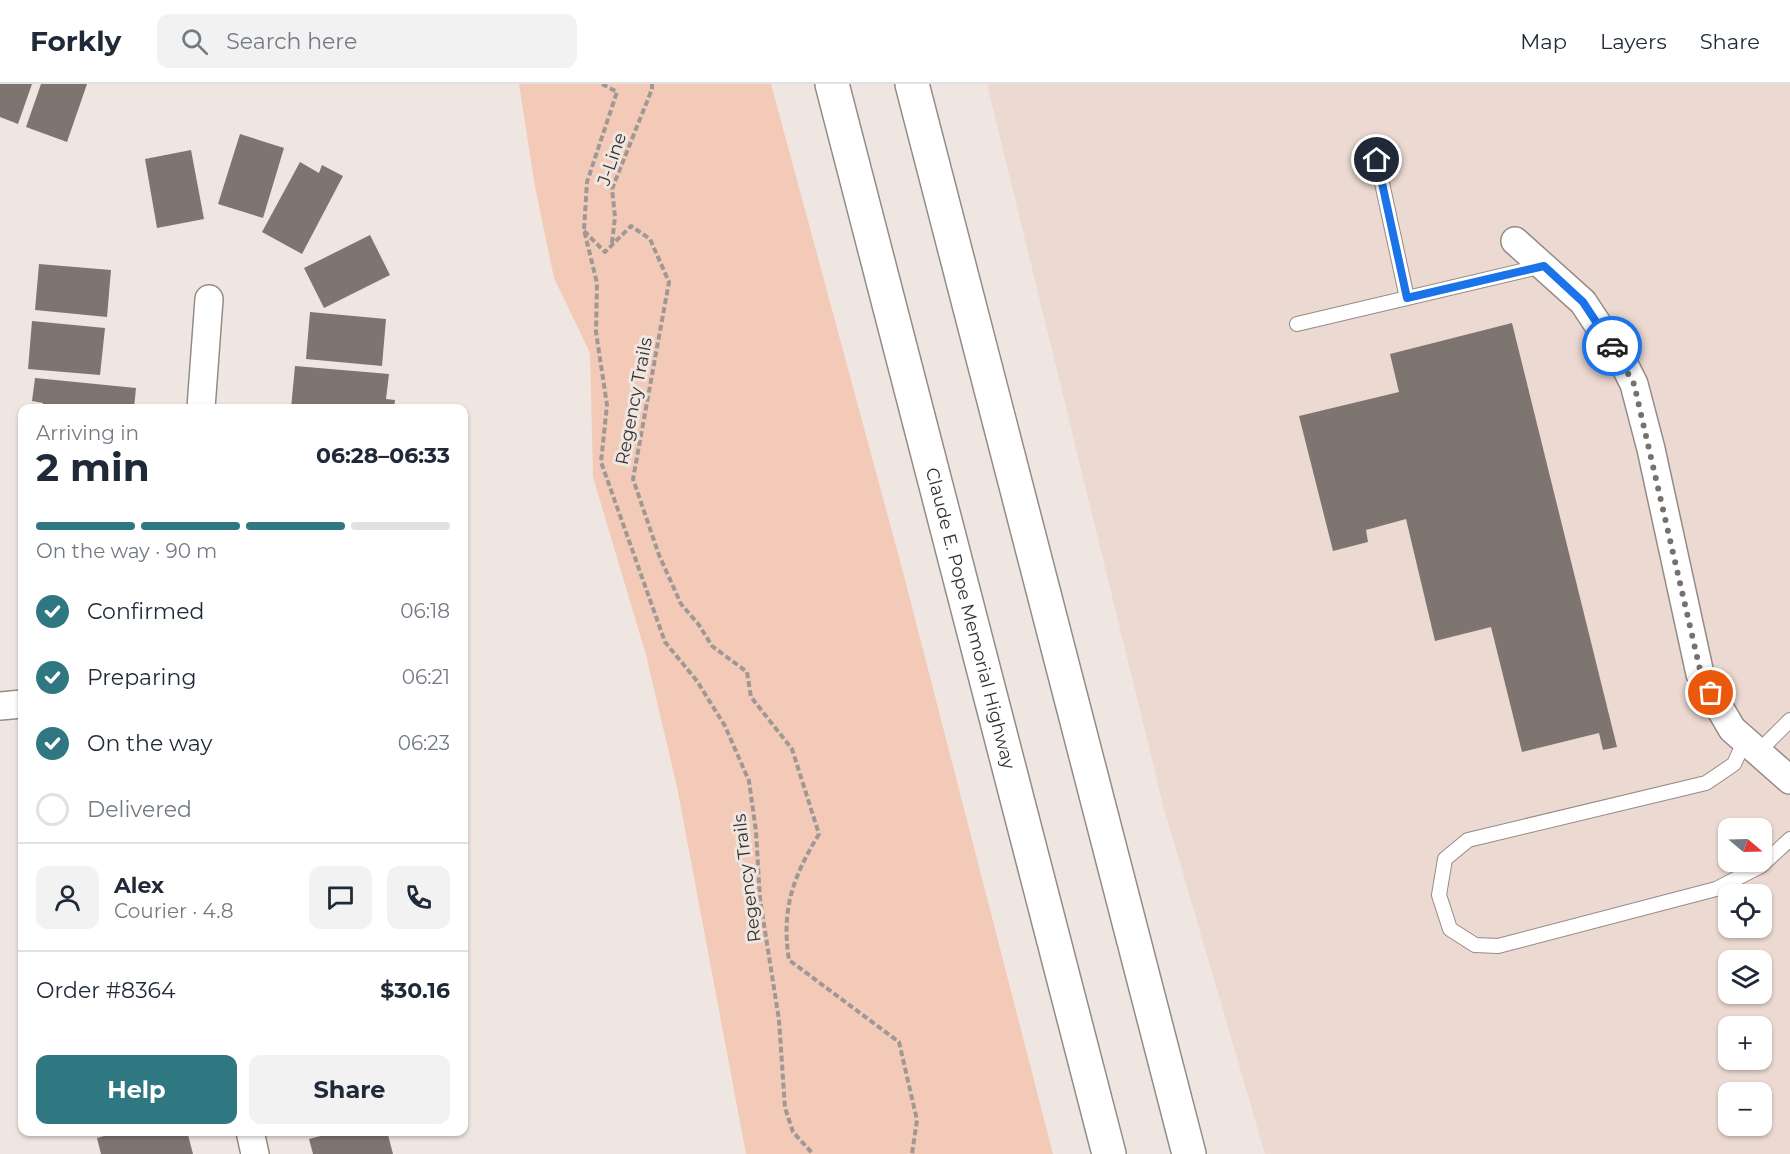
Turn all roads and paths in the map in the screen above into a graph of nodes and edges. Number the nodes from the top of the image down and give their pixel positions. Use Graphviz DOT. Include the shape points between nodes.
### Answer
graph roads {
  1 [pos="603,84"];
  2 [pos="652,84"];
  3 [pos="832,84"];
  4 [pos="912,84"];
  5 [pos="1377,160"];
  6 [pos="584,230"];
  7 [pos="1515,241"];
  8 [pos="612,245"];
  9 [pos="1544,266"];
  10 [pos="1407,298"];
  11 [pos="209,299"];
  12 [pos="1297,324"];
  13 [pos="201,404"];
  14 [pos="18,704"];
  15 [pos="0,706"];
  16 [pos="1790,720"];
  17 [pos="1751,746"];
  18 [pos="1790,780"];
  19 [pos="1790,839"];
  20 [pos="251,1136"];
  21 [pos="255,1154"];
  22 [pos="813,1154"];
  23 [pos="912,1154"];
  24 [pos="1109,1154"];
  25 [pos="1190,1154"];
  1 -- 6 [label="path, Regency Trails" via="617,92 587,182"];
  2 -- 8 [label="path, J-Line" via="612,189"];
  3 -- 24 [label="highway, Claude E. Pope Memorial Highway"];
  4 -- 25 [label="highway"];
  5 -- 10 [label="lane"];
  6 -- 8 [label="path" via="604,252"];
  6 -- 22 [label="path, Regency Trails" via="597,283 596,332 607,405 601,462 665,642 726,726 749,782 785,1108 793,1132"];
  7 -- 9 [label="street"];
  8 -- 23 [label="path, Regency Trails" via="631,226 650,239 669,282 633,479 659,555 681,604 712,646 747,672 751,697 792,749 819,834 792,889 785,932 789,960 899,1042 917,1120"];
  9 -- 10 [label="lane"];
  9 -- 17 [label="street" via="1583,302 1634,384 1701,674 1732,729"];
  10 -- 12 [label="lane"];
  11 -- 13 [label="street"];
  14 -- 15 [label="street"];
  16 -- 17 [label="lane"];
  17 -- 18 [label="street"];
  17 -- 19 [label="lane" via="1734,764 1706,783 1468,840 1445,859 1439,895 1450,929 1475,945 1498,946 1716,889 1761,866"];
  20 -- 21 [label="street"];
}
